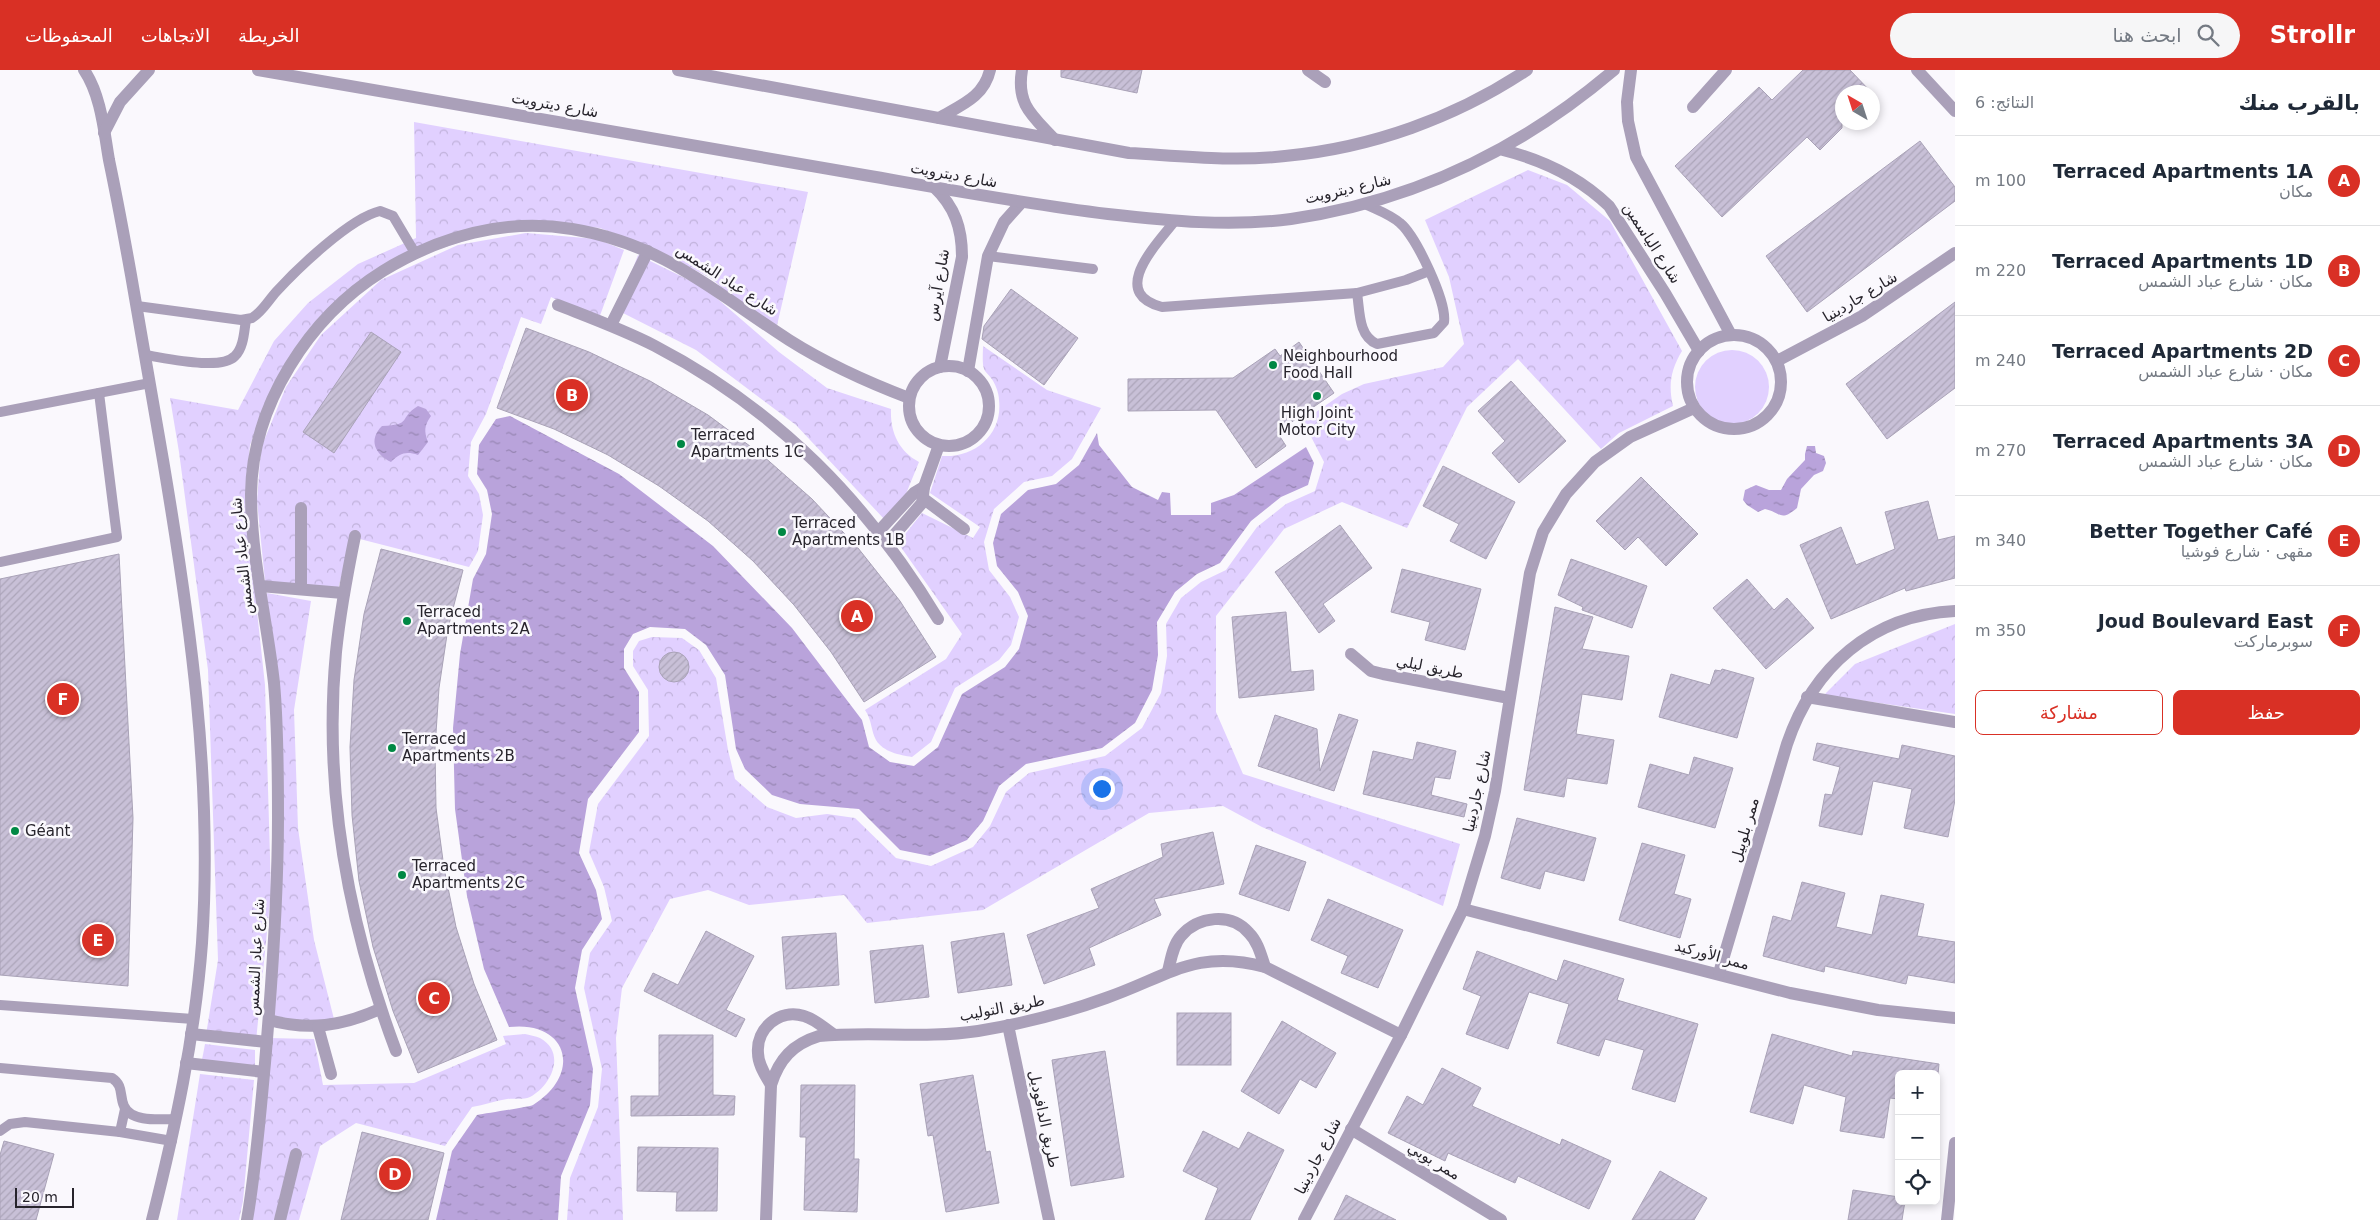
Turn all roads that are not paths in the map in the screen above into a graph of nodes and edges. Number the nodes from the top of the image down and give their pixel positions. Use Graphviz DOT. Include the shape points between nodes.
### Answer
graph roads {
  1 [pos="84,70"];
  2 [pos="149,70"];
  3 [pos="258,70"];
  4 [pos="678,70"];
  5 [pos="990,70"];
  6 [pos="1022,70"];
  7 [pos="1308,70"];
  8 [pos="1527,70"];
  9 [pos="1614,70"];
  10 [pos="1631,70"];
  11 [pos="1726,70"];
  12 [pos="1917,70"];
  13 [pos="1325,82"];
  14 [pos="1693,107"];
  15 [pos="1955,111"];
  16 [pos="939,118"];
  17 [pos="104,133"];
  18 [pos="1055,140"];
  19 [pos="1503,150"];
  20 [pos="934,187"];
  21 [pos="1021,204"];
  22 [pos="1365,204"];
  23 [pos="1174,222"];
  24 [pos="648,251"];
  25 [pos="415,253"];
  26 [pos="1955,253"];
  27 [pos="988,256"];
  28 [pos="1093,270"];
  29 [pos="1429,271"];
  30 [pos="1357,293"];
  31 [pos="558,305"];
  32 [pos="137,306"];
  33 [pos="246,320"];
  34 [pos="611,325"];
  35 [pos="1731,335"];
  36 [pos="1699,351"];
  37 [pos="145,355"];
  38 [pos="1777,361"];
  39 [pos="940,367"];
  40 [pos="968,371"];
  41 [pos="150,383"];
  42 [pos="99,393"];
  43 [pos="909,398"];
  44 [pos="1694,408"];
  45 [pos="0,412"];
  46 [pos="939,445"];
  47 [pos="924,493"];
  48 [pos="301,508"];
  49 [pos="964,529"];
  50 [pos="879,531"];
  51 [pos="355,536"];
  52 [pos="888,542"];
  53 [pos="0,562"];
  54 [pos="260,586"];
  55 [pos="301,589"];
  56 [pos="343,593"];
  57 [pos="1955,611"];
  58 [pos="938,619"];
  59 [pos="1351,654"];
  60 [pos="1807,697"];
  61 [pos="1508,698"];
  62 [pos="1955,722"];
  63 [pos="1463,909"];
  64 [pos="1265,967"];
  65 [pos="1168,971"];
  66 [pos="1719,973"];
  67 [pos="0,1005"];
  68 [pos="380,1009"];
  69 [pos="1955,1018"];
  70 [pos="193,1019"];
  71 [pos="269,1020"];
  72 [pos="1008,1025"];
  73 [pos="318,1027"];
  74 [pos="191,1034"];
  75 [pos="833,1034"];
  76 [pos="1401,1035"];
  77 [pos="267,1042"];
  78 [pos="396,1051"];
  79 [pos="186,1063"];
  80 [pos="0,1068"];
  81 [pos="264,1072"];
  82 [pos="332,1074"];
  83 [pos="772,1085"];
  84 [pos="125,1109"];
  85 [pos="176,1119"];
  86 [pos="1350,1129"];
  87 [pos="0,1131"];
  88 [pos="120,1132"];
  89 [pos="172,1141"];
  90 [pos="1955,1143"];
  91 [pos="296,1154"];
  92 [pos="152,1220"];
  93 [pos="247,1220"];
  94 [pos="280,1220"];
  95 [pos="766,1220"];
  96 [pos="1049,1220"];
  97 [pos="1304,1220"];
  98 [pos="1501,1220"];
  99 [pos="1947,1220"];
  1 -- 17 [label="street" via="94,89"];
  2 -- 17 [label="street" via="120,102"];
  3 -- 20 [label="street, شارع ديترويت"];
  4 -- 16 [label="street"];
  5 -- 16 [label="street" via="986,85 976,97"];
  6 -- 18 [label="street" via="1020,89 1024,105"];
  7 -- 13 [label="street"];
  8 -- 18 [label="street" via="1460,108 1404,132 1345,148 1284,157 1202,158 1129,153"];
  9 -- 19 [label="street, شارع ديترويت" via="1580,99"];
  10 -- 35 [label="street, شارع الياسمين" via="1628,121 1636,157"];
  11 -- 14 [label="street"];
  12 -- 15 [label="street"];
  16 -- 18 [label="street"];
  17 -- 32 [label="street"];
  19 -- 22 [label="street, شارع ديترويت" via="1455,173"];
  19 -- 36 [label="street, شارع الياسمين" via="1562,171 1609,206"];
  20 -- 21 [label="street, شارع ديترويت"];
  20 -- 39 [label="street, شارع آيرس" via="951,207 962,244"];
  21 -- 23 [label="street, شارع ديترويت"];
  21 -- 27 [label="street" via="1004,222"];
  22 -- 23 [label="street, شارع ديترويت" via="1288,219 1242,223"];
  22 -- 29 [label="lane" via="1388,215 1409,232"];
  23 -- 30 [label="lane" via="1139,270 1137,284 1140,291 1155,305"];
  24 -- 25 [label="street, شارع عباد الشمس" via="574,229 519,226 462,235"];
  24 -- 34 [label="street"];
  24 -- 43 [label="street, شارع عباد الشمس" via="689,272 826,362 865,382"];
  25 -- 33 [label="lane" via="393,216 385,211 376,212 321,249 257,314"];
  25 -- 54 [label="street, شارع عباد الشمس" via="372,279 324,321 294,360 274,398 254,457 251,492"];
  26 -- 38 [label="street, شارع جاردينيا" via="1862,316"];
  27 -- 28 [label="lane"];
  27 -- 40 [label="street"];
  29 -- 30 [label="lane"];
  29 -- 30 [label="lane" via="1444,317 1442,326 1434,333 1383,345 1371,342 1364,332"];
  31 -- 34 [label="street"];
  32 -- 33 [label="lane"];
  32 -- 37 [label="street"];
  33 -- 37 [label="lane" via="240,349 236,356 222,364"];
  34 -- 50 [label="street" via="698,370 770,420 820,466"];
  35 -- 36 [label="street" via="1708,343"];
  35 -- 38 [label="street" via="1758,341"];
  36 -- 44 [label="street" via="1687,379 1688,394"];
  37 -- 41 [label="street"];
  38 -- 44 [label="street" via="1782,377 1775,408 1750,427 1719,428"];
  39 -- 40 [label="street"];
  39 -- 43 [label="street" via="923,375"];
  40 -- 46 [label="street" via="985,389 989,401 988,414 975,436 964,443"];
  41 -- 42 [label="lane"];
  41 -- 70 [label="street" via="188,609 201,743 204,878 202,945"];
  42 -- 45 [label="lane"];
  42 -- 53 [label="lane" via="117,537"];
  43 -- 46 [label="street" via="912,422 918,432"];
  44 -- 61 [label="street, شارع جاردينيا" via="1612,448 1579,477 1554,512 1541,538 1530,573"];
  46 -- 47 [label="street"];
  47 -- 49 [label="street"];
  47 -- 50 [label="street" via="914,493"];
  47 -- 52 [label="street"];
  48 -- 55 [label="street"];
  50 -- 52 [label="street"];
  51 -- 56 [label="street"];
  52 -- 58 [label="street"];
  54 -- 55 [label="street"];
  54 -- 71 [label="street, شارع عباد الشمس" via="274,684 277,760 276,885"];
  55 -- 56 [label="street"];
  56 -- 68 [label="street" via="332,713 335,790 348,893"];
  57 -- 60 [label="street, ممر بلوبيل" via="1920,616 1878,632 1838,660"];
  59 -- 61 [label="street, طريق ليلي" via="1371,671"];
  60 -- 62 [label="street"];
  60 -- 66 [label="street, ممر بلوبيل" via="1787,744"];
  61 -- 63 [label="street, شارع جاردينيا" via="1495,791"];
  63 -- 66 [label="street, ممر الأوركيد"];
  63 -- 76 [label="street, شارع جاردينيا"];
  64 -- 65 [label="street, طريق التوليب" via="1216,960"];
  64 -- 65 [label="street" via="1257,944 1248,931 1221,919 1206,920 1180,936"];
  64 -- 76 [label="street, طريق التوليب"];
  65 -- 72 [label="street, طريق التوليب" via="1106,998"];
  66 -- 69 [label="street, ممر الأوركيد" via="1834,1002"];
  67 -- 70 [label="lane"];
  68 -- 73 [label="street" via="358,1019"];
  68 -- 78 [label="street"];
  70 -- 74 [label="street"];
  71 -- 73 [label="street"];
  71 -- 77 [label="street, شارع عباد الشمس"];
  72 -- 75 [label="street, طريق التوليب" via="936,1035"];
  72 -- 96 [label="street, طريق الدافوديل"];
  73 -- 82 [label="street"];
  74 -- 77 [label="street"];
  74 -- 79 [label="street"];
  75 -- 83 [label="street, طريق التوليب" via="812,1038 792,1048 782,1058"];
  75 -- 83 [label="street, طريق التوليب" via="803,1016 791,1014 769,1023 760,1038 758,1055"];
  76 -- 86 [label="street, شارع جاردينيا"];
  77 -- 81 [label="street, شارع عباد الشمس"];
  79 -- 81 [label="street"];
  79 -- 85 [label="street"];
  80 -- 84 [label="lane" via="112,1078 120,1086"];
  81 -- 93 [label="street, شارع عباد الشمس"];
  83 -- 95 [label="street, طريق التوليب"];
  84 -- 85 [label="lane" via="146,1119"];
  84 -- 88 [label="lane"];
  85 -- 89 [label="street"];
  86 -- 97 [label="street, شارع جاردينيا"];
  86 -- 98 [label="street, ممر بوبي"];
  87 -- 88 [label="lane" via="10,1124 25,1122"];
  88 -- 89 [label="lane"];
  89 -- 92 [label="street"];
  90 -- 99 [label="street"];
  91 -- 94 [label="street"];
}
